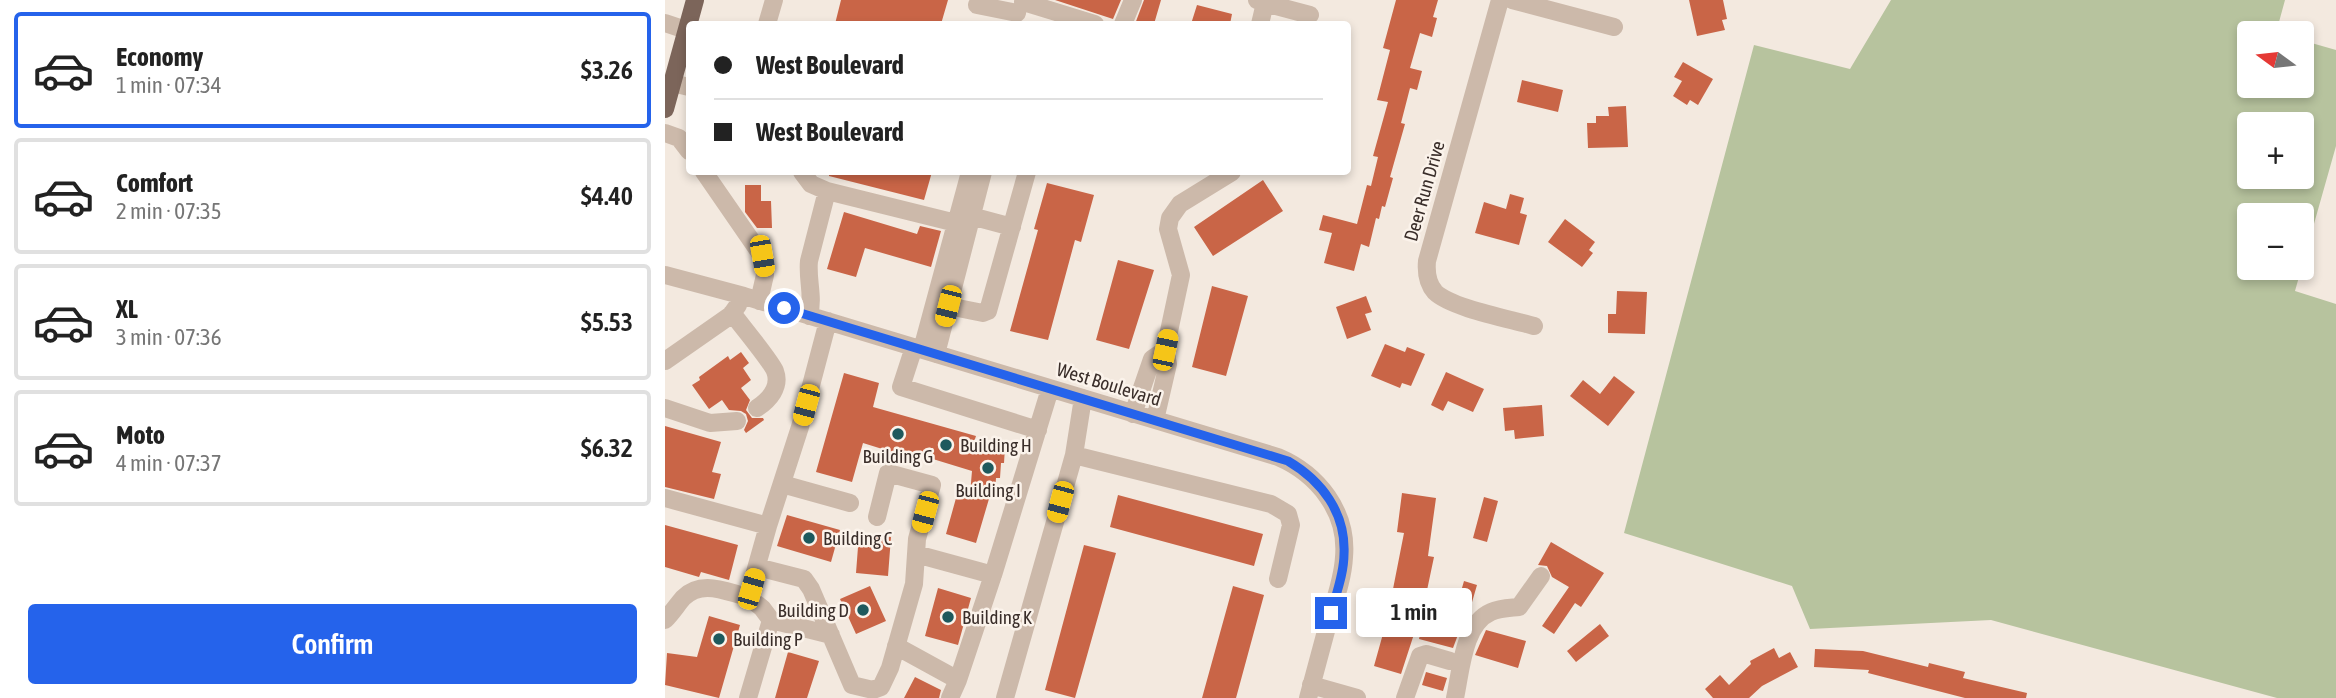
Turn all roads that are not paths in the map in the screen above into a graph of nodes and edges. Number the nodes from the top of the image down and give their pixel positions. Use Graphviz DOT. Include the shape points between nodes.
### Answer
graph roads {
  1 [pos="695,0"];
  2 [pos="774,0"];
  3 [pos="1133,0"];
  4 [pos="1500,0"];
  5 [pos="1512,0"];
  6 [pos="1261,1"];
  7 [pos="974,3"];
  8 [pos="1019,10"];
  9 [pos="1310,15"];
  10 [pos="690,21"];
  11 [pos="769,21"];
  12 [pos="984,21"];
  13 [pos="1079,21"];
  14 [pos="1124,21"];
  15 [pos="1260,21"];
  16 [pos="665,23"];
  17 [pos="1614,27"];
  18 [pos="686,30"];
  19 [pos="686,46"];
  20 [pos="681,85"];
  21 [pos="665,107"];
  22 [pos="665,133"];
  23 [pos="686,147"];
  24 [pos="706,175"];
  25 [pos="804,175"];
  26 [pos="970,175"];
  27 [pos="982,175"];
  28 [pos="1026,175"];
  29 [pos="1227,175"];
  30 [pos="827,191"];
  31 [pos="964,220"];
  32 [pos="1012,227"];
  33 [pos="665,275"];
  34 [pos="752,298"];
  35 [pos="948,306"];
  36 [pos="732,313"];
  37 [pos="809,316"];
  38 [pos="828,321"];
  39 [pos="1534,326"];
  40 [pos="924,350"];
  41 [pos="1165,350"];
  42 [pos="665,361"];
  43 [pos="1050,388"];
  44 [pos="1083,398"];
  45 [pos="665,408"];
  46 [pos="757,408"];
  47 [pos="1133,414"];
  48 [pos="1155,420"];
  49 [pos="737,421"];
  50 [pos="1038,430"];
  51 [pos="1074,455"];
  52 [pos="782,484"];
  53 [pos="665,498"];
  54 [pos="850,503"];
  55 [pos="877,517"];
  56 [pos="768,526"];
  57 [pos="916,555"];
  58 [pos="757,567"];
  59 [pos="993,575"];
  60 [pos="1541,576"];
  61 [pos="1278,579"];
  62 [pos="748,597"];
  63 [pos="665,620"];
  64 [pos="771,620"];
  65 [pos="831,635"];
  66 [pos="896,646"];
  67 [pos="1450,661"];
  68 [pos="958,680"];
  69 [pos="1310,692"];
  70 [pos="748,698"];
  71 [pos="950,698"];
  72 [pos="1005,698"];
  73 [pos="1357,698"];
  74 [pos="1405,698"];
  75 [pos="1455,698"];
  1 -- 10 [label="main road"];
  2 -- 11 [label="street"];
  3 -- 14 [label="street"];
  4 -- 39 [label="street, Deer Run Drive" via="1426,272 1442,298"];
  5 -- 17 [label="street"];
  6 -- 9 [label="street"];
  6 -- 15 [label="street"];
  7 -- 8 [label="street"];
  7 -- 12 [label="street" via="984,12"];
  8 -- 13 [label="street"];
  16 -- 18 [label="street"];
  19 -- 20 [label="main road"];
  20 -- 21 [label="main road"];
  22 -- 23 [label="street" via="679,138"];
  24 -- 34 [label="street" via="762,256 765,275"];
  25 -- 30 [label="street"];
  26 -- 31 [label="street"];
  27 -- 31 [label="street"];
  28 -- 32 [label="street"];
  29 -- 41 [label="street" via="1180,204 1170,218 1168,229 1181,275"];
  30 -- 31 [label="street"];
  30 -- 37 [label="street" via="809,261"];
  31 -- 32 [label="street"];
  31 -- 35 [label="street"];
  31 -- 40 [label="street"];
  32 -- 35 [label="street" via="988,311"];
  33 -- 34 [label="street, West Boulevard"];
  34 -- 36 [label="street"];
  34 -- 37 [label="street, West Boulevard"];
  35 -- 40 [label="street"];
  36 -- 42 [label="street"];
  36 -- 46 [label="street" via="775,372 775,390"];
  37 -- 38 [label="street, West Boulevard"];
  38 -- 40 [label="street, West Boulevard"];
  38 -- 52 [label="street"];
  40 -- 43 [label="street, West Boulevard"];
  40 -- 50 [label="street" via="901,387"];
  41 -- 47 [label="street" via="1152,359"];
  41 -- 48 [label="street" via="1168,364"];
  43 -- 44 [label="street, West Boulevard"];
  43 -- 50 [label="street"];
  44 -- 47 [label="street, West Boulevard"];
  44 -- 51 [label="street"];
  45 -- 49 [label="street" via="711,423"];
  47 -- 48 [label="street, West Boulevard"];
  48 -- 69 [label="street, West Boulevard" via="1288,461 1315,480 1330,500 1343,532 1345,556"];
  50 -- 59 [label="street"];
  51 -- 61 [label="street" via="1271,504 1288,514 1291,525"];
  51 -- 72 [label="street"];
  52 -- 54 [label="street"];
  52 -- 56 [label="street"];
  53 -- 56 [label="street"];
  55 -- 57 [label="street" via="888,472 932,485"];
  56 -- 58 [label="street"];
  57 -- 59 [label="street"];
  57 -- 66 [label="street" via="914,584"];
  58 -- 62 [label="street"];
  58 -- 65 [label="street" via="804,579"];
  59 -- 68 [label="street"];
  60 -- 75 [label="street" via="1519,607 1495,610 1477,621"];
  62 -- 63 [label="street" via="705,586 683,598"];
  62 -- 64 [label="street"];
  64 -- 65 [label="street"];
  64 -- 70 [label="street"];
  65 -- 66 [label="street" via="852,685 873,690 881,687"];
  66 -- 68 [label="street"];
  67 -- 74 [label="street" via="1420,656"];
  68 -- 71 [label="street"];
  69 -- 73 [label="street"];
}
